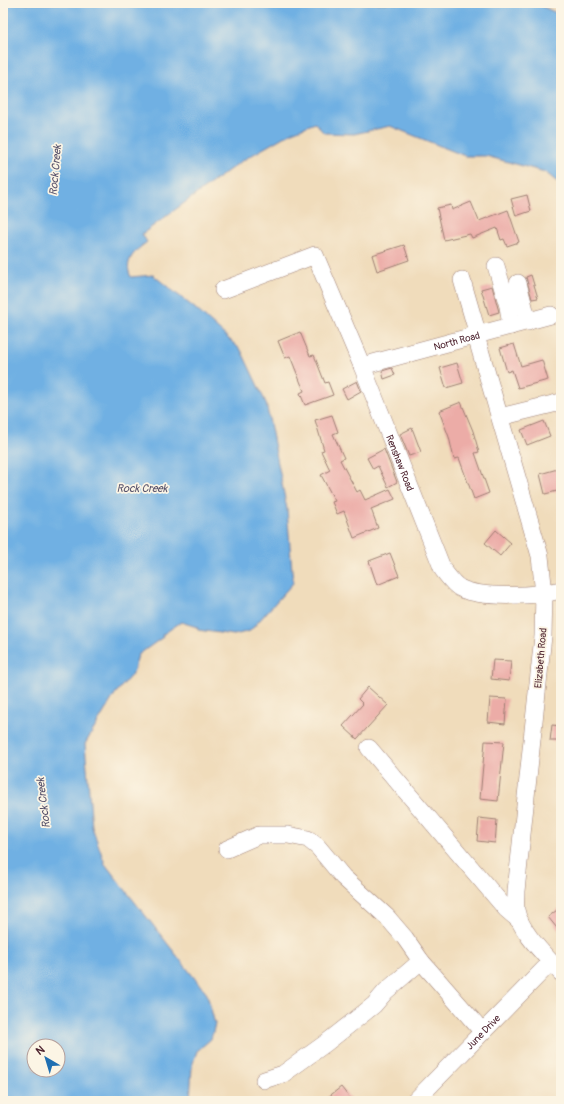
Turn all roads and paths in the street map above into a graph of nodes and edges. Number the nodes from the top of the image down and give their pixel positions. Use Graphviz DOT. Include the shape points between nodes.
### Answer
graph roads {
  1 [pos="496,266"];
  2 [pos="462,280"];
  3 [pos="518,283"];
  4 [pos="223,290"];
  5 [pos="551,315"];
  6 [pos="528,322"];
  7 [pos="511,326"];
  8 [pos="477,335"];
  9 [pos="362,366"];
  10 [pos="561,402"];
  11 [pos="500,417"];
  12 [pos="561,590"];
  13 [pos="544,594"];
  14 [pos="369,748"];
  15 [pos="227,849"];
  16 [pos="520,921"];
  17 [pos="421,961"];
  18 [pos="556,968"];
  19 [pos="482,1031"];
  20 [pos="264,1080"];
  21 [pos="415,1101"];
  1 -- 7 [label="street"];
  2 -- 8 [label="street, Elizabeth Road"];
  3 -- 6 [label="street"];
  4 -- 9 [label="street, Renshaw Road" via="314,255"];
  5 -- 6 [label="street, North Road"];
  6 -- 7 [label="street, North Road"];
  7 -- 8 [label="street, North Road"];
  8 -- 9 [label="street, North Road"];
  8 -- 11 [label="street, Elizabeth Road"];
  9 -- 13 [label="street, Renshaw Road" via="443,570 458,587 468,591 482,594"];
  10 -- 11 [label="street"];
  11 -- 13 [label="street, Elizabeth Road" via="540,556"];
  12 -- 13 [label="street, Renshaw Road"];
  13 -- 16 [label="street, Elizabeth Road" via="543,636 516,891 516,909"];
  14 -- 16 [label="street" via="506,909"];
  15 -- 17 [label="street" via="259,835 288,835 308,839 343,877 387,917"];
  16 -- 18 [label="street, Elizabeth Road"];
  17 -- 19 [label="street"];
  17 -- 20 [label="street" via="386,991 374,1005 326,1043 282,1074"];
  18 -- 19 [label="street, June Drive"];
  19 -- 21 [label="street, June Drive"];
}
